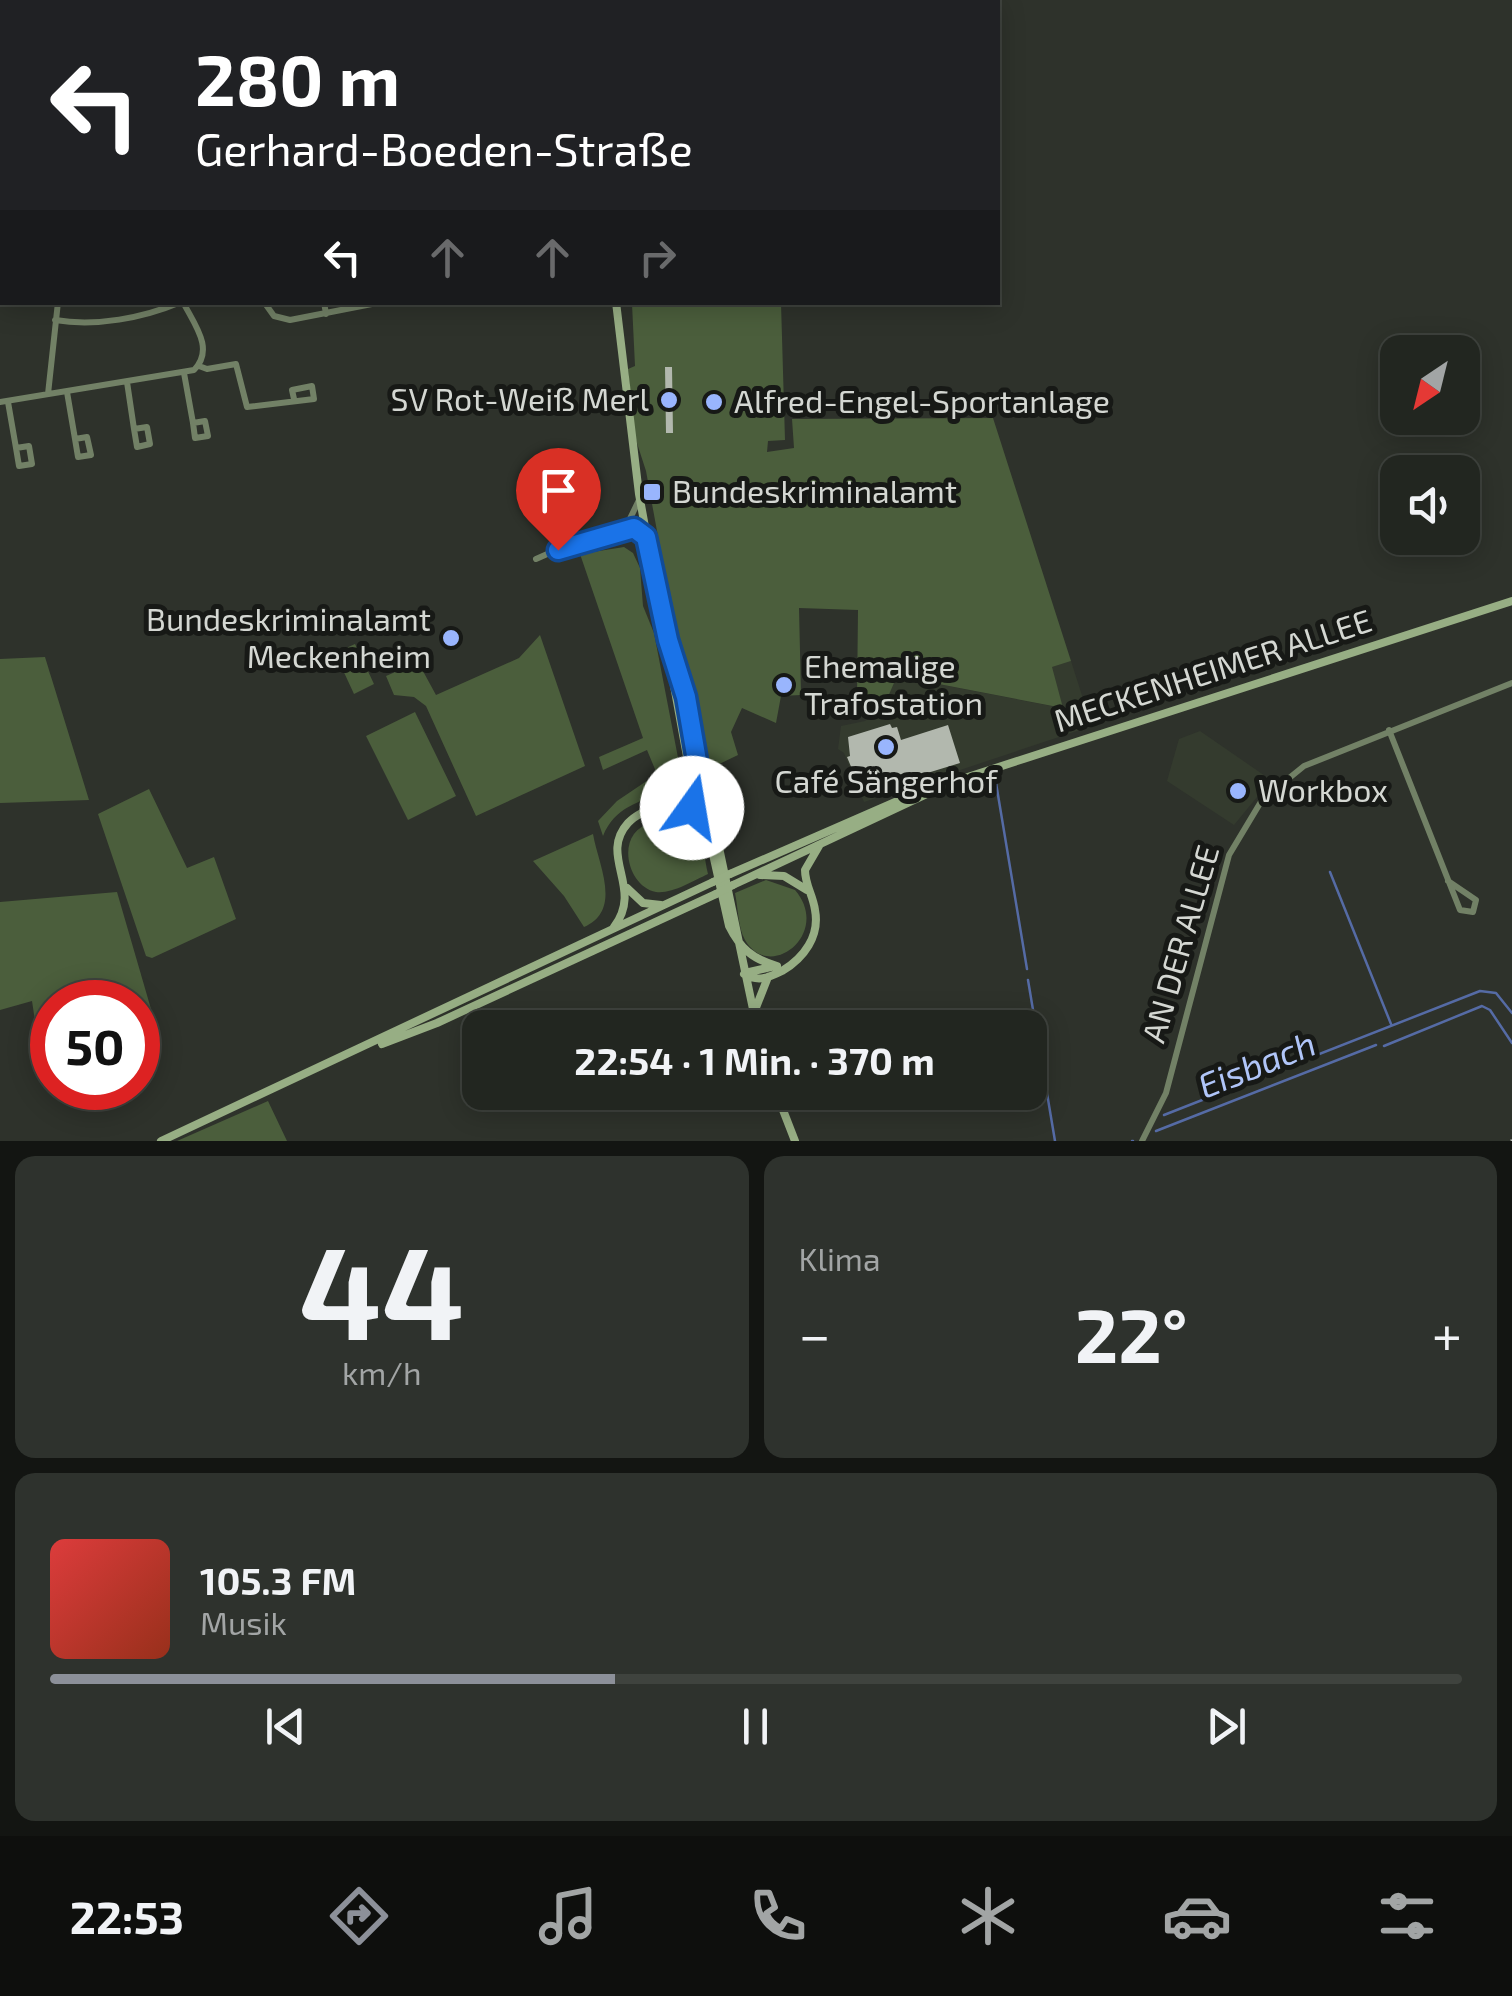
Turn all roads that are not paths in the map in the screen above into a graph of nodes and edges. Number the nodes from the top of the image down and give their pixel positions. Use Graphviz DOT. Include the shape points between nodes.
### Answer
graph roads {
  1 [pos="58,305"];
  2 [pos="174,305"];
  3 [pos="184,305"];
  4 [pos="265,305"];
  5 [pos="324,305"];
  6 [pos="368,305"];
  7 [pos="616,305"];
  8 [pos="326,314"];
  9 [pos="55,320"];
  10 [pos="200,366"];
  11 [pos="184,373"];
  12 [pos="126,382"];
  13 [pos="67,392"];
  14 [pos="48,394"];
  15 [pos="294,399"];
  16 [pos="4,402"];
  17 [pos="193,423"];
  18 [pos="134,430"];
  19 [pos="75,439"];
  20 [pos="16,448"];
  21 [pos="640,499"];
  22 [pos="624,530"];
  23 [pos="646,537"];
  24 [pos="605,538"];
  25 [pos="536,559"];
  26 [pos="1512,601"];
  27 [pos="1512,683"];
  28 [pos="1389,730"];
  29 [pos="696,784"];
  30 [pos="931,791"];
  31 [pos="684,793"];
  32 [pos="687,806"];
  33 [pos="702,807"];
  34 [pos="656,809"];
  35 [pos="824,841"];
  36 [pos="1448,881"];
  37 [pos="737,883"];
  38 [pos="625,884"];
  39 [pos="808,891"];
  40 [pos="666,905"];
  41 [pos="608,932"];
  42 [pos="736,941"];
  43 [pos="798,958"];
  44 [pos="776,966"];
  45 [pos="744,974"];
  46 [pos="768,977"];
  47 [pos="753,1010"];
  48 [pos="756,1010"];
  49 [pos="402,1033"];
  50 [pos="783,1110"];
  51 [pos="161,1141"];
  52 [pos="795,1141"];
  53 [pos="1142,1141"];
  1 -- 9 [label="street"];
  2 -- 9 [label="street" via="84,324"];
  3 -- 10 [label="street" via="204,346"];
  4 -- 8 [label="street" via="282,320"];
  5 -- 8 [label="street"];
  6 -- 8 [label="street"];
  7 -- 21 [label="main road"];
  9 -- 14 [label="street"];
  10 -- 11 [label="street"];
  10 -- 15 [label="street" via="236,364 247,407"];
  11 -- 12 [label="street"];
  11 -- 17 [label="street"];
  12 -- 13 [label="street"];
  12 -- 18 [label="street"];
  13 -- 14 [label="street"];
  13 -- 19 [label="street"];
  14 -- 16 [label="street"];
  16 -- 20 [label="street"];
  21 -- 22 [label="street"];
  21 -- 23 [label="main road"];
  22 -- 23 [label="street" via="637,528"];
  22 -- 24 [label="street"];
  23 -- 24 [label="street"];
  23 -- 29 [label="main road" via="686,697"];
  24 -- 25 [label="street"];
  26 -- 30 [label="main road, MECKENHEIMER ALLEE"];
  27 -- 28 [label="street, AN DER ALLEE"];
  28 -- 36 [label="street"];
  28 -- 53 [label="street, AN DER ALLEE" via="1296,771 1242,827 1166,1092"];
  29 -- 31 [label="main road"];
  29 -- 33 [label="main road" via="708,791"];
  30 -- 35 [label="main road, MECKENHEIMER ALLEE"];
  30 -- 40 [label="main road, MECKENHEIMER ALLEE, bridge"];
  31 -- 32 [label="main road"];
  31 -- 34 [label="main road"];
  32 -- 33 [label="main road"];
  32 -- 34 [label="main road"];
  33 -- 42 [label="main road"];
  34 -- 38 [label="main road" via="634,818 621,833 617,856"];
  35 -- 37 [label="main road, MECKENHEIMER ALLEE"];
  35 -- 39 [label="main road" via="806,865"];
  36 -- 36 [label="street" via="1460,910 1473,912 1476,900"];
  37 -- 39 [label="main road" via="774,874"];
  37 -- 49 [label="main road, MECKENHEIMER ALLEE, bridge"];
  38 -- 40 [label="main road" via="643,903"];
  38 -- 41 [label="main road" via="626,907"];
  39 -- 43 [label="main road" via="815,926"];
  40 -- 41 [label="main road, MECKENHEIMER ALLEE"];
  41 -- 49 [label="main road, MECKENHEIMER ALLEE"];
  42 -- 44 [label="main road"];
  42 -- 45 [label="main road"];
  43 -- 44 [label="main road"];
  43 -- 46 [label="main road"];
  44 -- 45 [label="main road"];
  45 -- 46 [label="main road"];
  45 -- 47 [label="main road"];
  46 -- 48 [label="main road"];
  49 -- 51 [label="main road, MECKENHEIMER ALLEE"];
  50 -- 52 [label="main road"];
}
